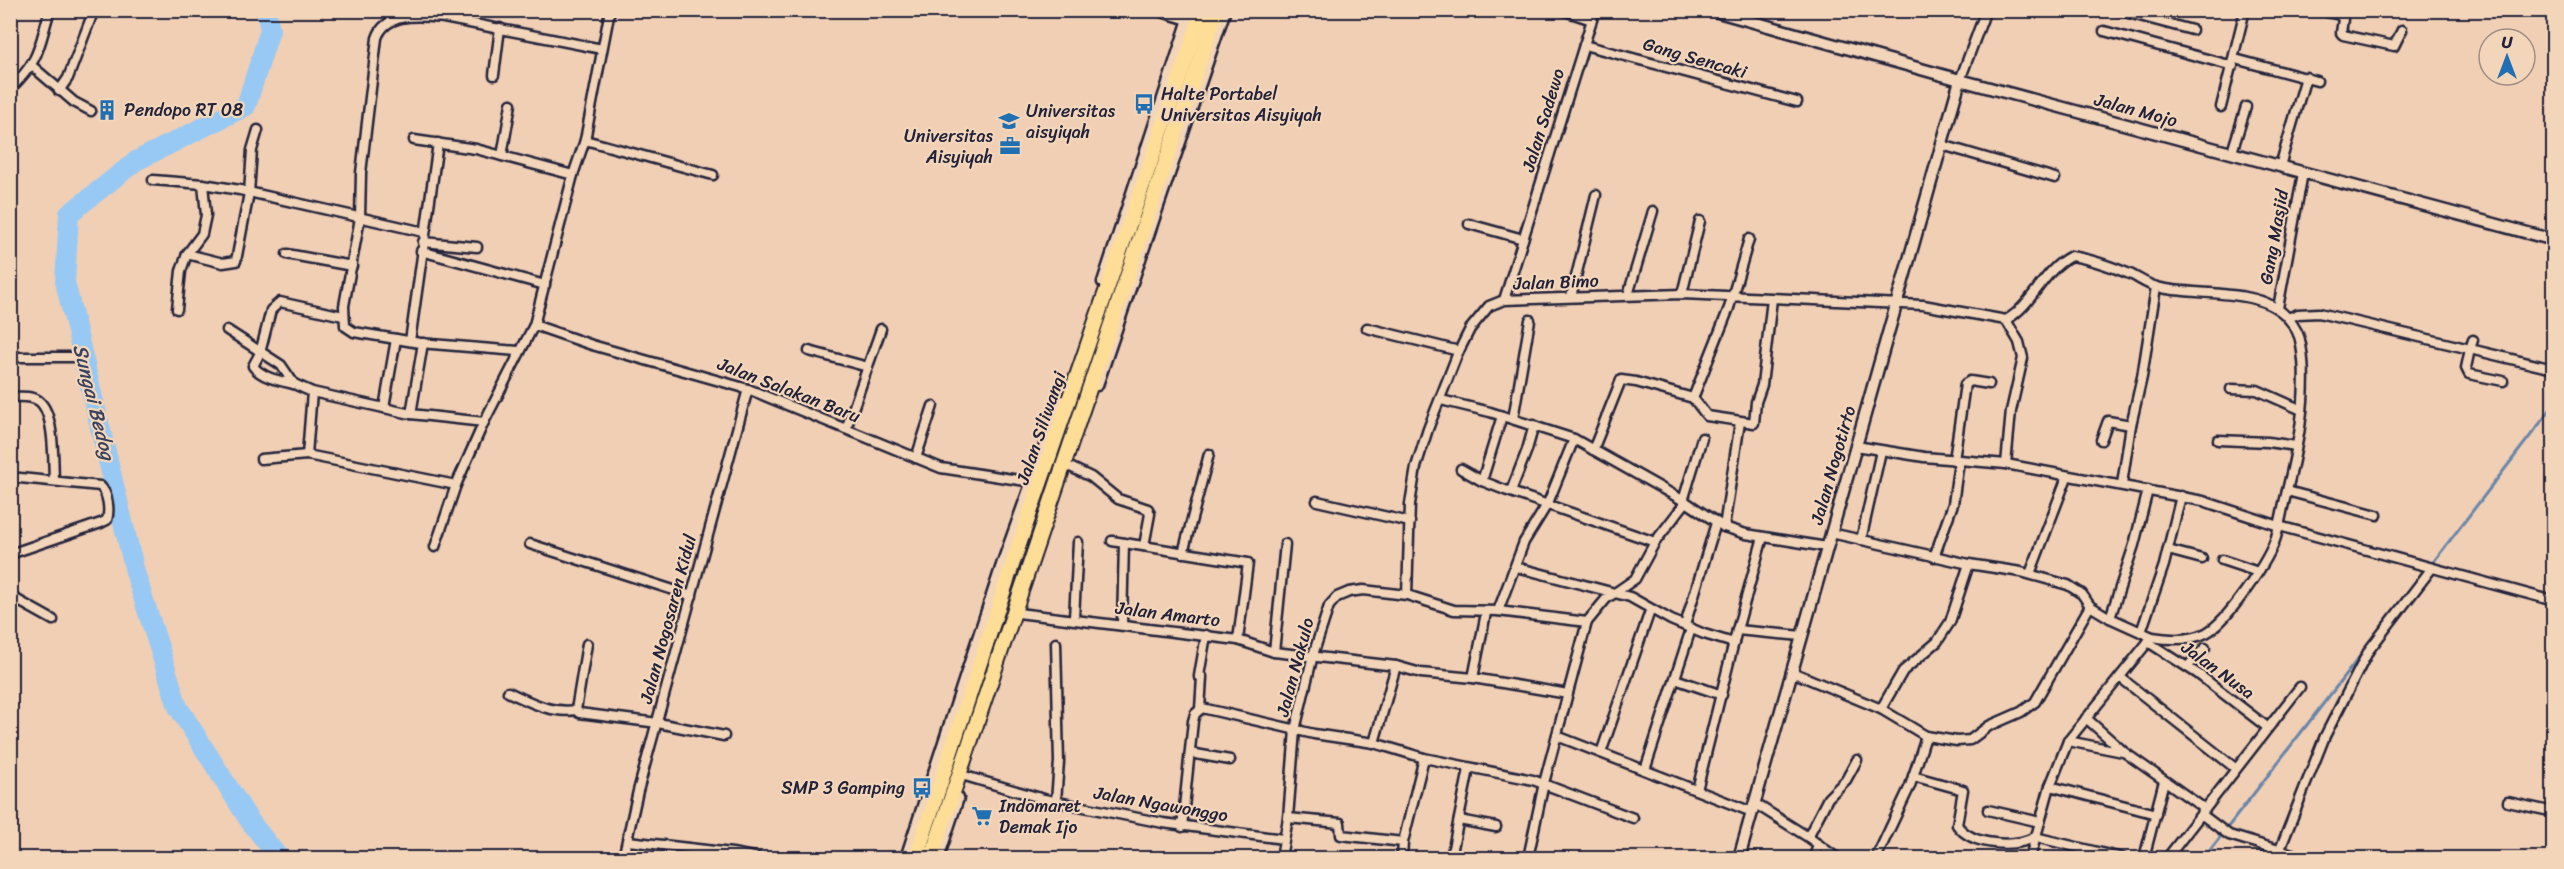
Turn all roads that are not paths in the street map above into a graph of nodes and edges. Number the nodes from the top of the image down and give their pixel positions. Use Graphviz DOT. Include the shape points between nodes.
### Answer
graph roads {
  1 [pos="51,10"];
  2 [pos="94,10"];
  3 [pos="610,10"];
  4 [pos="1155,10"];
  5 [pos="1203,10"];
  6 [pos="1217,10"];
  7 [pos="1225,10"];
  8 [pos="1562,10"];
  9 [pos="1595,10"];
  10 [pos="1711,10"];
  11 [pos="1986,10"];
  12 [pos="2117,10"];
  13 [pos="2245,10"];
  14 [pos="2317,10"];
  15 [pos="1190,15"];
  16 [pos="1592,20"];
  17 [pos="500,28"];
  18 [pos="2192,30"];
  19 [pos="2402,30"];
  20 [pos="2104,31"];
  21 [pos="1584,45"];
  22 [pos="602,49"];
  23 [pos="2234,62"];
  24 [pos="32,66"];
  25 [pos="494,75"];
  26 [pos="2306,77"];
  27 [pos="1960,80"];
  28 [pos="2318,81"];
  29 [pos="10,89"];
  30 [pos="59,91"];
  31 [pos="1797,102"];
  32 [pos="511,105"];
  33 [pos="2221,107"];
  34 [pos="2246,107"];
  35 [pos="91,111"];
  36 [pos="258,130"];
  37 [pos="414,140"];
  38 [pos="585,140"];
  39 [pos="438,143"];
  40 [pos="1941,145"];
  41 [pos="2232,152"];
  42 [pos="502,156"];
  43 [pos="2280,166"];
  44 [pos="2302,173"];
  45 [pos="573,175"];
  46 [pos="713,175"];
  47 [pos="2055,178"];
  48 [pos="153,180"];
  49 [pos="203,184"];
  50 [pos="249,193"];
  51 [pos="1596,195"];
  52 [pos="1653,211"];
  53 [pos="360,218"];
  54 [pos="1700,221"];
  55 [pos="1469,224"];
  56 [pos="424,232"];
  57 [pos="1523,239"];
  58 [pos="1749,239"];
  59 [pos="2553,240"];
  60 [pos="422,246"];
  61 [pos="477,247"];
  62 [pos="187,254"];
  63 [pos="287,254"];
  64 [pos="352,266"];
  65 [pos="545,285"];
  66 [pos="2156,287"];
  67 [pos="1682,294"];
  68 [pos="1628,295"];
  69 [pos="1571,297"];
  70 [pos="1732,298"];
  71 [pos="1504,300"];
  72 [pos="1772,300"];
  73 [pos="1896,303"];
  74 [pos="2278,308"];
  75 [pos="177,309"];
  76 [pos="343,316"];
  77 [pos="2288,318"];
  78 [pos="1530,320"];
  79 [pos="2006,320"];
  80 [pos="534,325"];
  81 [pos="1367,328"];
  82 [pos="881,329"];
  83 [pos="227,330"];
  84 [pos="396,339"];
  85 [pos="2473,340"];
  86 [pos="410,341"];
  87 [pos="423,343"];
  88 [pos="2470,350"];
  89 [pos="518,351"];
  90 [pos="809,351"];
  91 [pos="1459,351"];
  92 [pos="260,353"];
  93 [pos="10,357"];
  94 [pos="73,357"];
  95 [pos="868,367"];
  96 [pos="2553,369"];
  97 [pos="2504,381"];
  98 [pos="294,384"];
  99 [pos="1989,384"];
  100 [pos="748,388"];
  101 [pos="2230,388"];
  102 [pos="312,392"];
  103 [pos="10,397"];
  104 [pos="1693,398"];
  105 [pos="1441,400"];
  106 [pos="933,406"];
  107 [pos="384,408"];
  108 [pos="2302,410"];
  109 [pos="411,414"];
  110 [pos="1502,416"];
  111 [pos="1514,419"];
  112 [pos="484,422"];
  113 [pos="1740,423"];
  114 [pos="1534,425"];
  115 [pos="2131,425"];
  116 [pos="846,429"];
  117 [pos="1702,438"];
  118 [pos="1574,439"];
  119 [pos="2101,440"];
  120 [pos="2218,440"];
  121 [pos="1856,446"];
  122 [pos="2296,446"];
  123 [pos="1593,450"];
  124 [pos="1881,451"];
  125 [pos="1209,454"];
  126 [pos="307,455"];
  127 [pos="916,458"];
  128 [pos="261,459"];
  129 [pos="1957,460"];
  130 [pos="2006,464"];
  131 [pos="1068,466"];
  132 [pos="1461,469"];
  133 [pos="10,477"];
  134 [pos="2067,477"];
  135 [pos="54,480"];
  136 [pos="1482,481"];
  137 [pos="1032,483"];
  138 [pos="2122,484"];
  139 [pos="456,485"];
  140 [pos="2148,490"];
  141 [pos="1511,491"];
  142 [pos="2287,491"];
  143 [pos="2181,496"];
  144 [pos="1317,501"];
  145 [pos="1685,501"];
  146 [pos="1548,503"];
  147 [pos="2377,514"];
  148 [pos="1410,522"];
  149 [pos="1720,525"];
  150 [pos="2279,526"];
  151 [pos="1831,533"];
  152 [pos="1763,537"];
  153 [pos="1861,540"];
  154 [pos="1112,541"];
  155 [pos="1078,542"];
  156 [pos="1655,542"];
  157 [pos="1124,543"];
  158 [pos="530,544"];
  159 [pos="1285,544"];
  160 [pos="1144,546"];
  161 [pos="435,547"];
  162 [pos="1827,547"];
  163 [pos="2168,550"];
  164 [pos="1183,553"];
  165 [pos="10,554"];
  166 [pos="1934,557"];
  167 [pos="2202,559"];
  168 [pos="2222,560"];
  169 [pos="1008,563"];
  170 [pos="1969,564"];
  171 [pos="1516,567"];
  172 [pos="2431,567"];
  173 [pos="2258,572"];
  174 [pos="2030,574"];
  175 [pos="1617,593"];
  176 [pos="1407,595"];
  177 [pos="10,596"];
  178 [pos="692,596"];
  179 [pos="2553,601"];
  180 [pos="2090,606"];
  181 [pos="1650,611"];
  182 [pos="1498,612"];
  183 [pos="1018,613"];
  184 [pos="1485,613"];
  185 [pos="1074,618"];
  186 [pos="2110,618"];
  187 [pos="53,620"];
  188 [pos="1587,622"];
  189 [pos="1122,625"];
  190 [pos="1688,627"];
  191 [pos="1737,630"];
  192 [pos="2140,632"];
  193 [pos="1206,635"];
  194 [pos="1802,636"];
  195 [pos="1238,640"];
  196 [pos="2150,640"];
  197 [pos="1056,643"];
  198 [pos="1734,643"];
  199 [pos="587,644"];
  200 [pos="2205,648"];
  201 [pos="1274,652"];
  202 [pos="1313,655"];
  203 [pos="1396,666"];
  204 [pos="2188,666"];
  205 [pos="1792,672"];
  206 [pos="1473,678"];
  207 [pos="2121,678"];
  208 [pos="1675,679"];
  209 [pos="2300,687"];
  210 [pos="508,692"];
  211 [pos="1568,694"];
  212 [pos="1722,694"];
  213 [pos="1200,709"];
  214 [pos="576,710"];
  215 [pos="1881,710"];
  216 [pos="2086,718"];
  217 [pos="658,723"];
  218 [pos="2267,727"];
  219 [pos="1295,730"];
  220 [pos="724,736"];
  221 [pos="1557,736"];
  222 [pos="1926,736"];
  223 [pos="2068,741"];
  224 [pos="1374,743"];
  225 [pos="2124,752"];
  226 [pos="1190,753"];
  227 [pos="1601,753"];
  228 [pos="1424,758"];
  229 [pos="1230,760"];
  230 [pos="1857,760"];
  231 [pos="2235,768"];
  232 [pos="1469,769"];
  233 [pos="1645,770"];
  234 [pos="965,776"];
  235 [pos="1913,776"];
  236 [pos="2164,782"];
  237 [pos="1544,783"];
  238 [pos="2050,786"];
  239 [pos="1697,790"];
  240 [pos="1056,801"];
  241 [pos="2508,802"];
  242 [pos="1753,808"];
  243 [pos="1988,810"];
  244 [pos="2203,811"];
  245 [pos="2553,812"];
  246 [pos="2156,814"];
  247 [pos="1288,818"];
  248 [pos="1633,818"];
  249 [pos="1459,820"];
  250 [pos="2040,822"];
  251 [pos="1182,826"];
  252 [pos="1496,826"];
  253 [pos="1808,837"];
  254 [pos="2035,837"];
  255 [pos="917,839"];
  256 [pos="1283,839"];
  257 [pos="628,841"];
  258 [pos="1403,842"];
  259 [pos="1818,844"];
  260 [pos="939,850"];
  261 [pos="2279,852"];
  262 [pos="623,858"];
  263 [pos="759,858"];
  264 [pos="906,858"];
  265 [pos="916,858"];
  266 [pos="931,858"];
  267 [pos="1281,858"];
  268 [pos="1402,858"];
  269 [pos="1451,858"];
  270 [pos="1528,858"];
  271 [pos="1738,858"];
  272 [pos="1814,858"];
  273 [pos="1837,858"];
  274 [pos="1876,858"];
  275 [pos="2030,858"];
  276 [pos="2122,858"];
  277 [pos="2144,858"];
  278 [pos="2167,858"];
  279 [pos="2305,858"];
  1 -- 24 [label="street"];
  2 -- 30 [label="street" via="68,78"];
  3 -- 22 [label="street"];
  4 -- 15 [label="street"];
  5 -- 169 [label="highway, Jalan Siliwangi"];
  6 -- 260 [label="highway, Jalan Siliwangi"];
  7 -- 131 [label="street"];
  8 -- 16 [label="street"];
  9 -- 16 [label="street, Jalan Sadewo"];
  10 -- 27 [label="street, Jalan Mojo"];
  11 -- 27 [label="street"];
  12 -- 18 [label="street"];
  13 -- 23 [label="street"];
  14 -- 19 [label="street" via="2340,15 2343,35 2385,46 2394,46"];
  15 -- 137 [label="street"];
  16 -- 21 [label="street, Jalan Sadewo"];
  17 -- 22 [label="street"];
  17 -- 25 [label="street"];
  17 -- 53 [label="street" via="410,16 392,21 380,31 365,133"];
  20 -- 23 [label="street"];
  21 -- 31 [label="street, Gang Sencaki"];
  21 -- 57 [label="street, Jalan Sadewo"];
  22 -- 38 [label="street"];
  23 -- 26 [label="street"];
  23 -- 33 [label="street"];
  24 -- 29 [label="street"];
  24 -- 30 [label="street"];
  26 -- 28 [label="street"];
  26 -- 43 [label="street"];
  27 -- 40 [label="street, Jalan Nogotirto"];
  27 -- 41 [label="street, Jalan Mojo"];
  30 -- 35 [label="street"];
  32 -- 42 [label="street"];
  34 -- 41 [label="street"];
  36 -- 50 [label="street" via="252,150"];
  37 -- 39 [label="street"];
  38 -- 45 [label="street"];
  38 -- 46 [label="street"];
  39 -- 42 [label="street"];
  39 -- 56 [label="street"];
  40 -- 47 [label="street"];
  40 -- 73 [label="street, Jalan Nogotirto"];
  41 -- 43 [label="street, Jalan Mojo"];
  42 -- 45 [label="street"];
  43 -- 44 [label="street, Jalan Mojo"];
  44 -- 59 [label="street, Jalan Mojo"];
  44 -- 74 [label="street, Gang Masjid"];
  45 -- 65 [label="street"];
  48 -- 49 [label="street"];
  49 -- 50 [label="street"];
  49 -- 62 [label="street" via="206,215 202,234"];
  50 -- 53 [label="street"];
  50 -- 62 [label="street" via="236,261 223,263"];
  51 -- 69 [label="street"];
  52 -- 68 [label="street"];
  53 -- 56 [label="street"];
  53 -- 64 [label="street"];
  54 -- 67 [label="street"];
  55 -- 57 [label="street"];
  56 -- 60 [label="street"];
  57 -- 71 [label="street, Jalan Sadewo"];
  58 -- 70 [label="street"];
  60 -- 61 [label="street"];
  60 -- 65 [label="street"];
  60 -- 86 [label="street"];
  62 -- 75 [label="street"];
  63 -- 64 [label="street"];
  64 -- 76 [label="street"];
  65 -- 80 [label="street"];
  66 -- 74 [label="street" via="2251,298"];
  66 -- 79 [label="street" via="2119,270 2071,256 2051,271"];
  66 -- 115 [label="street"];
  67 -- 68 [label="street, Jalan Bimo"];
  67 -- 70 [label="street, Jalan Bimo"];
  68 -- 69 [label="street, Jalan Bimo"];
  69 -- 71 [label="street, Jalan Bimo"];
  70 -- 72 [label="street, Jalan Bimo"];
  70 -- 104 [label="street"];
  71 -- 91 [label="street, Jalan Bimo" via="1489,306 1470,329"];
  72 -- 73 [label="street, Jalan Bimo"];
  72 -- 113 [label="street" via="1754,423"];
  73 -- 79 [label="street, Jalan Bimo"];
  73 -- 121 [label="street, Jalan Nogotirto"];
  74 -- 77 [label="street"];
  76 -- 84 [label="street" via="348,330"];
  76 -- 92 [label="street" via="280,302 271,309"];
  77 -- 88 [label="street" via="2319,313"];
  77 -- 108 [label="street" via="2301,346"];
  78 -- 111 [label="street"];
  79 -- 130 [label="street" via="2023,358 2008,432"];
  80 -- 89 [label="street"];
  80 -- 100 [label="street, Jalan Salakan Baru"];
  81 -- 91 [label="street"];
  82 -- 95 [label="street"];
  83 -- 92 [label="street"];
  84 -- 86 [label="street"];
  84 -- 107 [label="street"];
  85 -- 88 [label="street"];
  86 -- 87 [label="street"];
  87 -- 89 [label="street"];
  87 -- 109 [label="street"];
  88 -- 96 [label="street"];
  88 -- 97 [label="street" via="2466,368 2469,374"];
  89 -- 112 [label="street"];
  90 -- 95 [label="street"];
  91 -- 105 [label="street, Jalan Bimo"];
  92 -- 98 [label="street" via="281,365"];
  92 -- 98 [label="street" via="253,366 257,371"];
  93 -- 94 [label="street"];
  95 -- 116 [label="street"];
  98 -- 102 [label="street"];
  99 -- 129 [label="street" via="1965,384"];
  100 -- 116 [label="street, Jalan Salakan Baru"];
  100 -- 178 [label="street, Jalan Nogosaren Kidul"];
  101 -- 108 [label="street" via="2257,390"];
  102 -- 107 [label="street"];
  102 -- 126 [label="street"];
  103 -- 135 [label="street" via="32,398 45,410"];
  104 -- 113 [label="street" via="1707,416"];
  104 -- 123 [label="street" via="1621,380"];
  105 -- 110 [label="street"];
  105 -- 148 [label="street, Jalan Bimo" via="1416,467"];
  106 -- 127 [label="street"];
  107 -- 109 [label="street"];
  108 -- 122 [label="street"];
  109 -- 112 [label="street"];
  110 -- 111 [label="street"];
  110 -- 136 [label="street"];
  111 -- 114 [label="street"];
  112 -- 139 [label="street"];
  113 -- 149 [label="street"];
  114 -- 118 [label="street"];
  114 -- 141 [label="street"];
  115 -- 119 [label="street" via="2108,421"];
  115 -- 138 [label="street"];
  116 -- 127 [label="street, Jalan Salakan Baru"];
  117 -- 145 [label="street"];
  118 -- 123 [label="street"];
  118 -- 146 [label="street"];
  120 -- 122 [label="street"];
  121 -- 124 [label="street"];
  121 -- 151 [label="street, Jalan Nogotirto"];
  122 -- 142 [label="street"];
  123 -- 145 [label="street"];
  124 -- 129 [label="street"];
  124 -- 153 [label="street"];
  125 -- 164 [label="street"];
  126 -- 128 [label="street"];
  126 -- 139 [label="street"];
  127 -- 137 [label="street, Jalan Salakan Baru" via="941,468"];
  129 -- 130 [label="street"];
  129 -- 166 [label="street" via="1953,504"];
  130 -- 134 [label="street"];
  131 -- 160 [label="street" via="1091,477 1118,499 1148,508"];
  131 -- 183 [label="street"];
  132 -- 136 [label="street"];
  133 -- 135 [label="street"];
  134 -- 138 [label="street"];
  134 -- 174 [label="street"];
  135 -- 165 [label="street" via="100,486 107,500 107,520"];
  136 -- 141 [label="street"];
  137 -- 169 [label="street"];
  138 -- 140 [label="street"];
  139 -- 161 [label="street"];
  140 -- 143 [label="street"];
  140 -- 186 [label="street"];
  141 -- 146 [label="street"];
  142 -- 147 [label="street"];
  142 -- 150 [label="street"];
  143 -- 150 [label="street"];
  143 -- 163 [label="street"];
  144 -- 148 [label="street"];
  145 -- 149 [label="street"];
  145 -- 156 [label="street"];
  146 -- 156 [label="street"];
  146 -- 171 [label="street" via="1524,542"];
  148 -- 176 [label="street, Jalan Bimo"];
  149 -- 152 [label="street"];
  149 -- 190 [label="street"];
  150 -- 172 [label="street"];
  150 -- 173 [label="street"];
  151 -- 153 [label="street"];
  151 -- 162 [label="street, Jalan Nogotirto"];
  152 -- 162 [label="street"];
  152 -- 191 [label="street"];
  153 -- 166 [label="street"];
  154 -- 157 [label="street"];
  155 -- 185 [label="street"];
  156 -- 175 [label="street" via="1635,579"];
  157 -- 160 [label="street"];
  157 -- 189 [label="street"];
  158 -- 178 [label="street"];
  159 -- 201 [label="street"];
  160 -- 164 [label="street"];
  162 -- 194 [label="street, Jalan Nogotirto"];
  163 -- 167 [label="street"];
  163 -- 192 [label="street"];
  164 -- 195 [label="street" via="1249,565"];
  166 -- 170 [label="street"];
  168 -- 173 [label="street"];
  169 -- 255 [label="highway, Jalan Siliwangi"];
  170 -- 174 [label="street"];
  170 -- 215 [label="street" via="1950,622 1937,642 1903,671"];
  171 -- 175 [label="street"];
  171 -- 182 [label="street"];
  172 -- 179 [label="street"];
  172 -- 261 [label="street" via="2369,650 2325,736"];
  173 -- 196 [label="street" via="2208,632 2185,639"];
  174 -- 180 [label="street" via="2068,585 2082,594"];
  175 -- 181 [label="street"];
  175 -- 188 [label="street" via="1606,599"];
  176 -- 184 [label="street, Jalan Nakulo" via="1454,610"];
  176 -- 202 [label="street, Jalan Nakulo" via="1363,590 1337,597 1329,606"];
  177 -- 187 [label="street"];
  178 -- 217 [label="street, Jalan Nogosaren Kidul"];
  180 -- 186 [label="street"];
  180 -- 222 [label="street" via="2035,702 1970,740"];
  181 -- 190 [label="street"];
  181 -- 227 [label="street"];
  182 -- 184 [label="street, Jalan Nakulo"];
  182 -- 188 [label="street, Jalan Nakulo"];
  183 -- 185 [label="street, Jalan Amarto"];
  183 -- 234 [label="street"];
  184 -- 206 [label="street"];
  185 -- 189 [label="street, Jalan Amarto"];
  186 -- 192 [label="street"];
  188 -- 211 [label="street"];
  189 -- 193 [label="street, Jalan Amarto"];
  190 -- 198 [label="street"];
  190 -- 208 [label="street"];
  191 -- 194 [label="street"];
  191 -- 198 [label="street"];
  192 -- 196 [label="street"];
  193 -- 195 [label="street, Jalan Amarto"];
  193 -- 213 [label="street" via="1199,676"];
  194 -- 205 [label="street, Jalan Nogotirto"];
  195 -- 201 [label="street, Jalan Amarto"];
  196 -- 204 [label="street, Jalan Nusa"];
  196 -- 207 [label="street"];
  197 -- 240 [label="street"];
  198 -- 212 [label="street"];
  199 -- 214 [label="street"];
  200 -- 204 [label="street"];
  201 -- 202 [label="street, Jalan Amarto"];
  202 -- 203 [label="street, Jalan Amarto"];
  202 -- 219 [label="street, Jalan Nakulo"];
  203 -- 206 [label="street, Jalan Amarto" via="1421,673"];
  203 -- 224 [label="street"];
  204 -- 218 [label="street, Jalan Nusa"];
  205 -- 215 [label="street"];
  205 -- 242 [label="street, Jalan Nogotirto"];
  206 -- 211 [label="street, Jalan Amarto"];
  207 -- 216 [label="street"];
  207 -- 231 [label="street"];
  208 -- 212 [label="street"];
  208 -- 233 [label="street"];
  209 -- 218 [label="street"];
  210 -- 214 [label="street" via="545,708"];
  211 -- 221 [label="street"];
  212 -- 239 [label="street"];
  213 -- 219 [label="street"];
  213 -- 226 [label="street" via="1195,714"];
  214 -- 217 [label="street" via="583,715"];
  215 -- 222 [label="street"];
  216 -- 223 [label="street"];
  216 -- 225 [label="street"];
  217 -- 220 [label="street"];
  217 -- 257 [label="street, Jalan Nogosaren Kidul"];
  218 -- 231 [label="street"];
  219 -- 224 [label="street"];
  219 -- 247 [label="street, Jalan Nakulo"];
  221 -- 227 [label="street"];
  221 -- 237 [label="street"];
  222 -- 235 [label="street"];
  223 -- 225 [label="street"];
  223 -- 238 [label="street"];
  224 -- 228 [label="street"];
  225 -- 236 [label="street"];
  226 -- 229 [label="street"];
  226 -- 251 [label="street"];
  227 -- 233 [label="street"];
  228 -- 232 [label="street"];
  228 -- 258 [label="street"];
  230 -- 253 [label="street" via="1846,780 1828,798"];
  231 -- 244 [label="street"];
  232 -- 237 [label="street"];
  232 -- 249 [label="street"];
  233 -- 239 [label="street"];
  234 -- 240 [label="street, Jalan Ngawonggo"];
  234 -- 260 [label="street"];
  235 -- 254 [label="street" via="1964,790 1957,825 1975,839 2003,843"];
  235 -- 274 [label="street"];
  236 -- 244 [label="street"];
  236 -- 246 [label="street"];
  237 -- 248 [label="street"];
  237 -- 270 [label="street"];
  238 -- 246 [label="street"];
  238 -- 250 [label="street"];
  239 -- 242 [label="street"];
  240 -- 251 [label="street, Jalan Ngawonggo"];
  241 -- 245 [label="street"];
  242 -- 253 [label="street"];
  242 -- 271 [label="street, Jalan Nogotirto"];
  243 -- 250 [label="street"];
  244 -- 261 [label="street" via="2226,833"];
  244 -- 278 [label="street"];
  246 -- 277 [label="street"];
  247 -- 256 [label="street, Jalan Nakulo"];
  247 -- 258 [label="street" via="1340,823 1341,835"];
  249 -- 252 [label="street"];
  249 -- 269 [label="street"];
  250 -- 254 [label="street"];
  251 -- 256 [label="street, Jalan Ngawonggo"];
  253 -- 259 [label="street"];
  254 -- 275 [label="street"];
  254 -- 276 [label="street"];
  255 -- 264 [label="street"];
  255 -- 265 [label="highway, Jalan Siliwangi"];
  256 -- 267 [label="street, Jalan Nakulo"];
  257 -- 262 [label="street, Jalan Nogosaren Kidul"];
  257 -- 263 [label="street"];
  258 -- 268 [label="street"];
  259 -- 272 [label="street"];
  259 -- 273 [label="street"];
  260 -- 266 [label="highway, Jalan Siliwangi"];
  261 -- 279 [label="street"];
}
